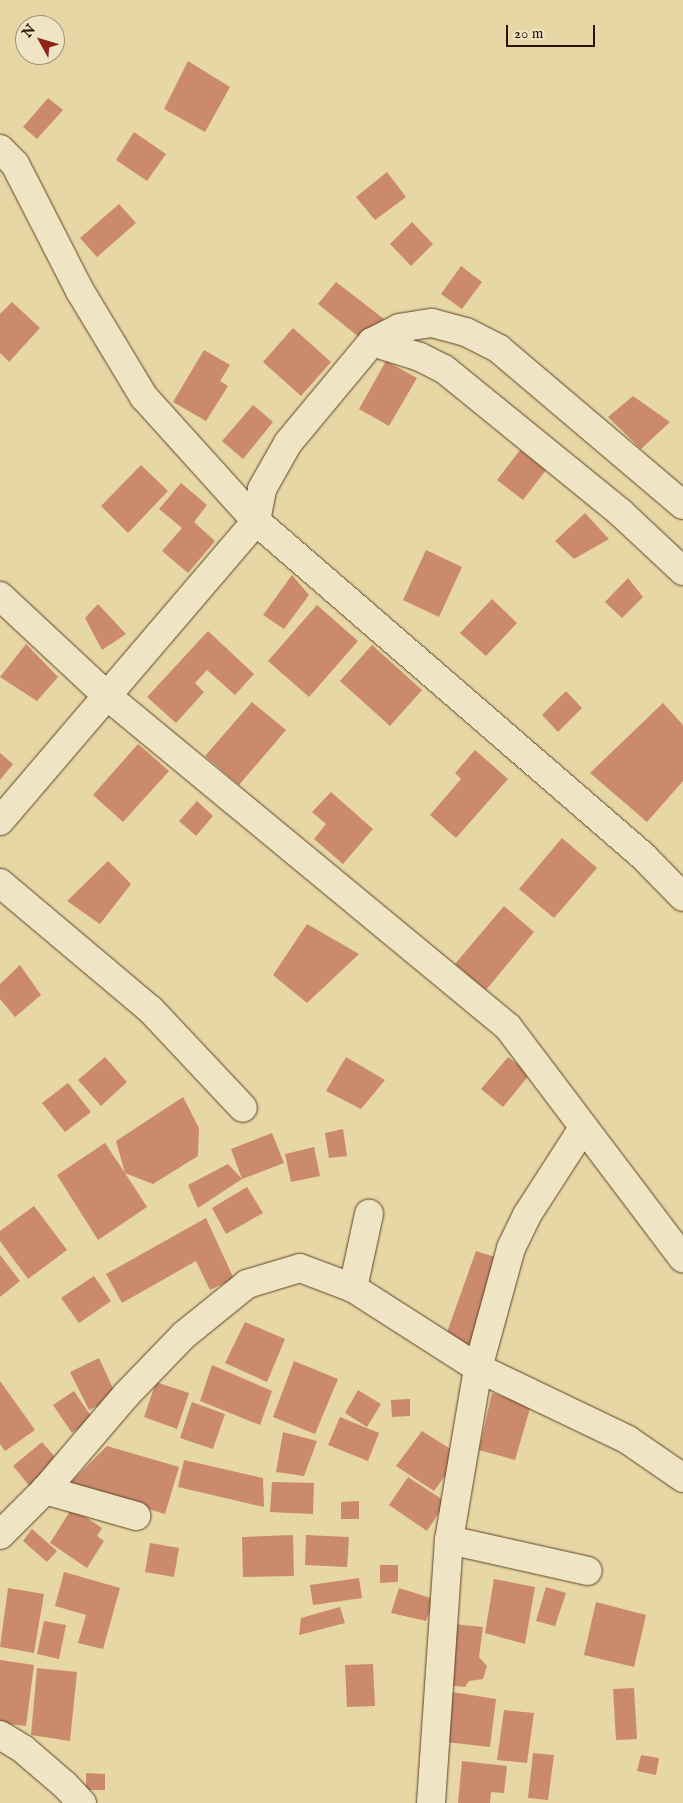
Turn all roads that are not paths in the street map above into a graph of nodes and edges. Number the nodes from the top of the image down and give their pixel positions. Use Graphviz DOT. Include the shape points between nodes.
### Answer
graph roads {
  1 [pos="0,149"];
  2 [pos="372,342"];
  3 [pos="683,506"];
  4 [pos="256,521"];
  5 [pos="683,571"];
  6 [pos="0,596"];
  7 [pos="106,695"];
  8 [pos="0,821"];
  9 [pos="0,883"];
  10 [pos="683,897"];
  11 [pos="243,1108"];
  12 [pos="583,1128"];
  13 [pos="369,1214"];
  14 [pos="683,1258"];
  15 [pos="353,1288"];
  16 [pos="478,1368"];
  17 [pos="680,1468"];
  18 [pos="46,1490"];
  19 [pos="136,1516"];
  20 [pos="0,1535"];
  21 [pos="449,1540"];
  22 [pos="588,1571"];
  23 [pos="0,1735"];
  24 [pos="82,1803"];
  25 [pos="431,1803"];
  1 -- 4 [label="street" via="15,164 80,292 144,397"];
  2 -- 3 [label="street" via="400,328 432,323 466,332 499,349"];
  2 -- 4 [label="street" via="288,443 262,489"];
  2 -- 5 [label="street" via="420,357 444,369 621,513"];
  4 -- 7 [label="street"];
  4 -- 10 [label="street" via="643,856"];
  6 -- 7 [label="street"];
  7 -- 8 [label="street"];
  7 -- 12 [label="street" via="508,1027"];
  9 -- 11 [label="street" via="151,1010"];
  12 -- 14 [label="street"];
  12 -- 16 [label="street" via="527,1215 511,1248"];
  13 -- 15 [label="street"];
  15 -- 16 [label="street"];
  15 -- 18 [label="street" via="300,1268 247,1284 184,1335 127,1394"];
  16 -- 17 [label="street"];
  16 -- 21 [label="street"];
  18 -- 19 [label="street"];
  18 -- 20 [label="street"];
  21 -- 22 [label="street"];
  21 -- 25 [label="street"];
  23 -- 24 [label="street" via="24,1750"];
}
